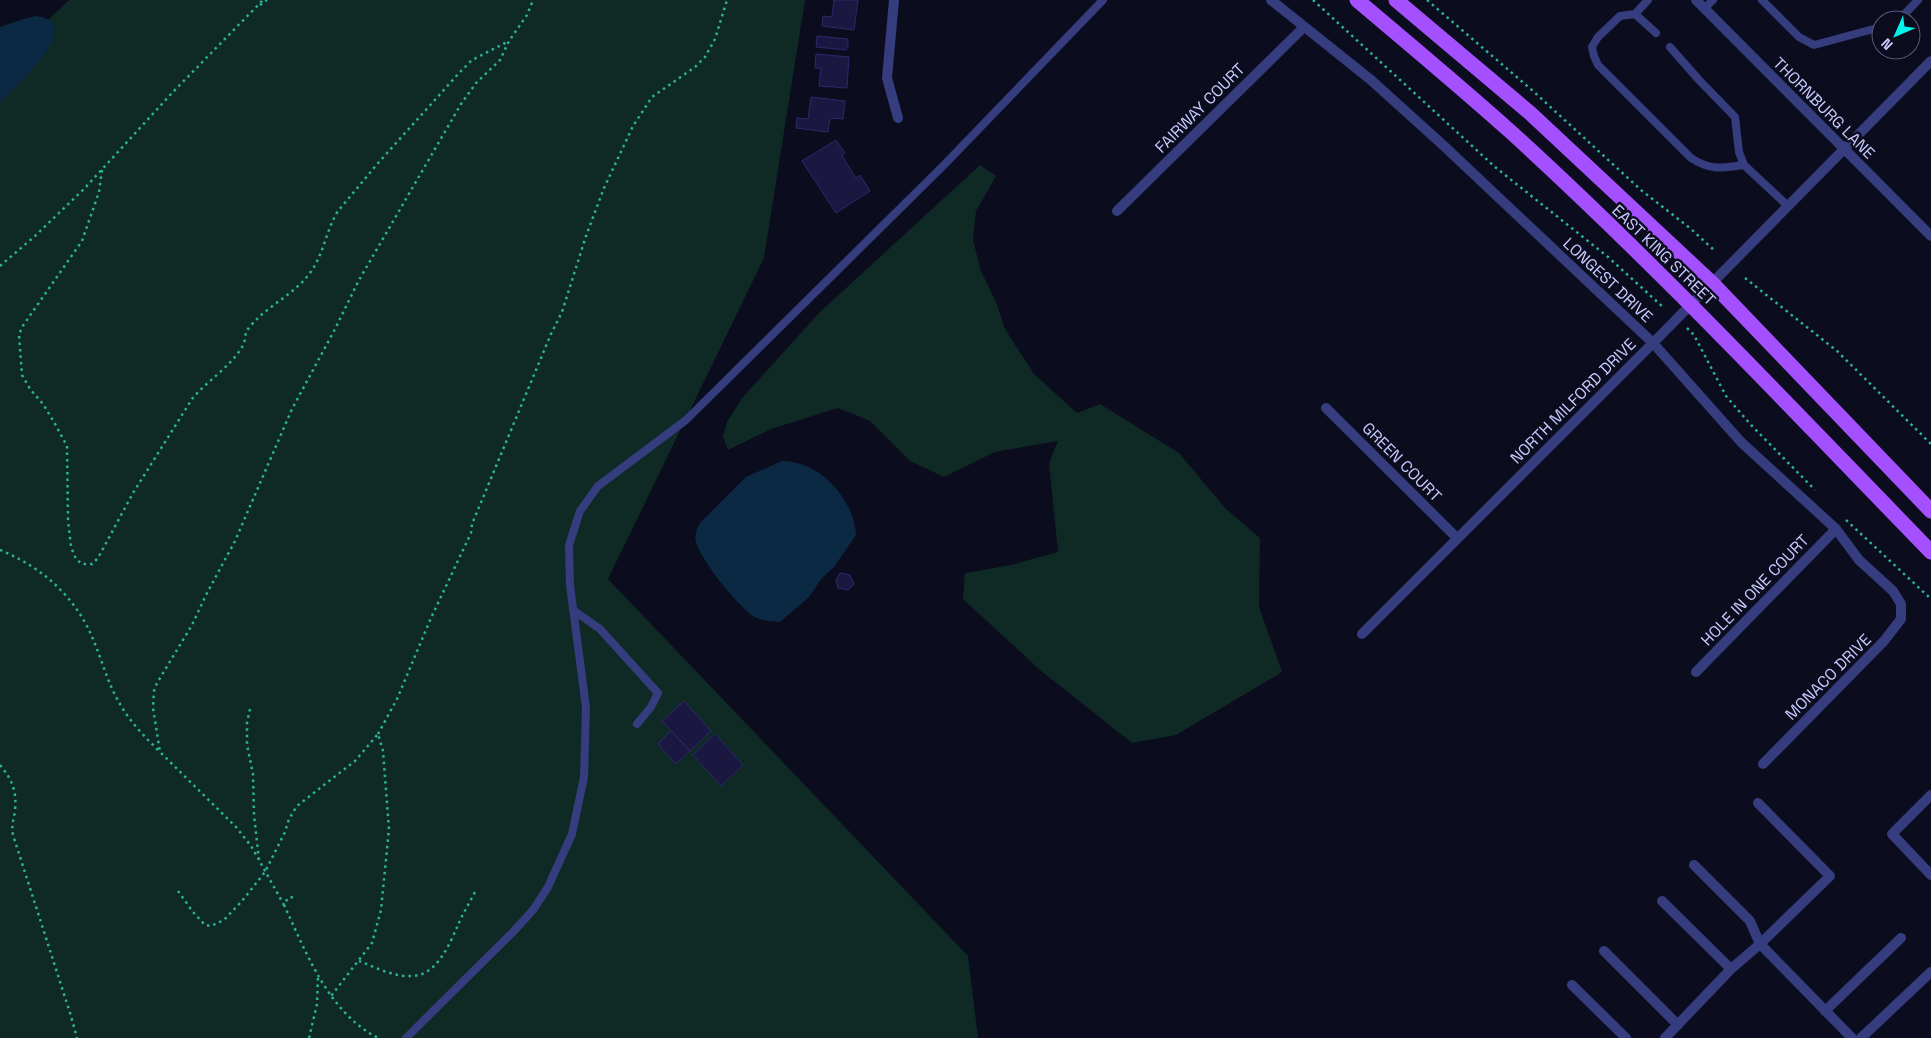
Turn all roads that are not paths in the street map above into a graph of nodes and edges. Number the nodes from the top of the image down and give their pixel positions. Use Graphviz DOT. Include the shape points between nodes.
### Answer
graph roads {
  1 [pos="894,0"];
  2 [pos="1103,0"];
  3 [pos="1271,0"];
  4 [pos="1357,0"];
  5 [pos="1396,0"];
  6 [pos="1648,0"];
  7 [pos="1696,0"];
  8 [pos="1713,0"];
  9 [pos="1762,0"];
  10 [pos="1918,0"];
  11 [pos="1705,8"];
  12 [pos="1908,10"];
  13 [pos="1635,14"];
  14 [pos="1304,27"];
  15 [pos="1871,30"];
  16 [pos="1656,33"];
  17 [pos="1670,47"];
  18 [pos="1931,61"];
  19 [pos="898,118"];
  20 [pos="1844,149"];
  21 [pos="1744,165"];
  22 [pos="1788,206"];
  23 [pos="1117,211"];
  24 [pos="1931,236"];
  25 [pos="1712,283"];
  26 [pos="1691,305"];
  27 [pos="1653,344"];
  28 [pos="1326,408"];
  29 [pos="1931,511"];
  30 [pos="1836,529"];
  31 [pos="1457,538"];
  32 [pos="1931,552"];
  33 [pos="1901,604"];
  34 [pos="573,610"];
  35 [pos="1362,634"];
  36 [pos="1696,672"];
  37 [pos="637,724"];
  38 [pos="1764,764"];
  39 [pos="1931,795"];
  40 [pos="1758,803"];
  41 [pos="1694,865"];
  42 [pos="1931,876"];
  43 [pos="1662,902"];
  44 [pos="1901,938"];
  45 [pos="1760,944"];
  46 [pos="1604,951"];
  47 [pos="1731,969"];
  48 [pos="1931,972"];
  49 [pos="1572,986"];
  50 [pos="1825,1011"];
  51 [pos="1678,1025"];
  52 [pos="406,1038"];
  53 [pos="1626,1038"];
  54 [pos="1665,1038"];
  55 [pos="1852,1038"];
  56 [pos="1861,1038"];
  1 -- 19 [label="street" via="887,78"];
  2 -- 34 [label="lane" via="944,165 686,420 598,486 580,511 569,545"];
  3 -- 14 [label="street, LONGEST DRIVE"];
  4 -- 26 [label="main road, EAST KING STREET" via="1511,133"];
  5 -- 25 [label="main road, EAST KING STREET" via="1530,113"];
  6 -- 13 [label="lane"];
  7 -- 11 [label="street, THORNBURG LANE"];
  8 -- 11 [label="lane"];
  9 -- 15 [label="lane" via="1799,37 1814,45"];
  10 -- 12 [label="lane"];
  11 -- 20 [label="street, THORNBURG LANE"];
  13 -- 16 [label="lane"];
  13 -- 21 [label="lane" via="1620,16 1598,37 1592,47 1598,64 1691,158 1703,166 1716,168"];
  14 -- 23 [label="street, FAIRWAY COURT"];
  14 -- 27 [label="street, LONGEST DRIVE" via="1371,80 1444,146"];
  17 -- 21 [label="lane" via="1735,117 1739,152"];
  18 -- 20 [label="street, NORTH MILFORD DRIVE"];
  20 -- 22 [label="street, NORTH MILFORD DRIVE"];
  20 -- 24 [label="street, THORNBURG LANE"];
  21 -- 22 [label="lane"];
  22 -- 25 [label="street, NORTH MILFORD DRIVE"];
  25 -- 26 [label="street, NORTH MILFORD DRIVE"];
  25 -- 29 [label="main road, EAST KING STREET"];
  26 -- 27 [label="street, NORTH MILFORD DRIVE"];
  26 -- 32 [label="main road, EAST KING STREET"];
  27 -- 30 [label="street, LONGEST DRIVE" via="1741,442"];
  27 -- 31 [label="street, NORTH MILFORD DRIVE"];
  28 -- 31 [label="street, GREEN COURT"];
  30 -- 33 [label="street, LONGEST DRIVE" via="1859,560 1893,591"];
  30 -- 36 [label="street, HOLE IN ONE COURT"];
  31 -- 35 [label="street, NORTH MILFORD DRIVE"];
  33 -- 38 [label="street, MONACO DRIVE" via="1901,619 1884,642"];
  34 -- 37 [label="lane" via="600,629 658,693"];
  34 -- 52 [label="lane" via="586,708 584,777 572,834 548,887 533,910"];
  39 -- 42 [label="street" via="1892,834"];
  40 -- 45 [label="street" via="1830,876"];
  41 -- 45 [label="street" via="1750,921"];
  43 -- 47 [label="street"];
  44 -- 50 [label="street"];
  45 -- 47 [label="street"];
  45 -- 50 [label="street"];
  46 -- 51 [label="street"];
  47 -- 51 [label="street"];
  48 -- 56 [label="street"];
  49 -- 53 [label="street"];
  50 -- 55 [label="street"];
  51 -- 54 [label="street"];
}
